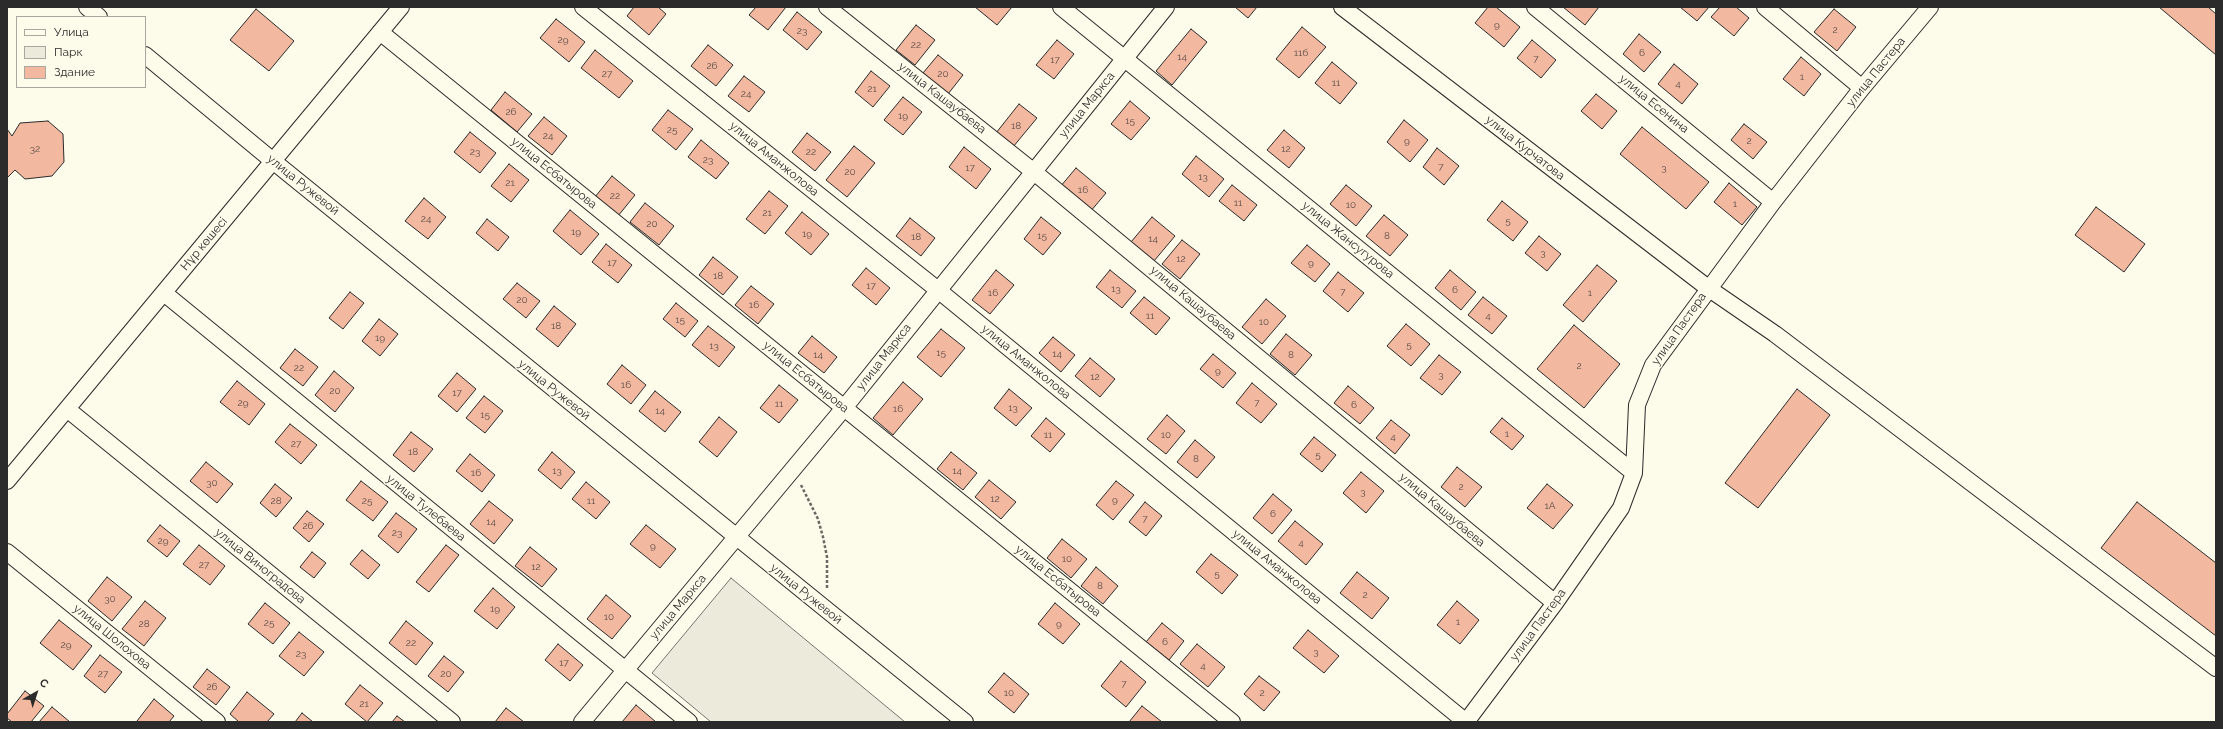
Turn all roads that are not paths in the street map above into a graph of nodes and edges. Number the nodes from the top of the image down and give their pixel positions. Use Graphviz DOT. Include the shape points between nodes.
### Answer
graph roads {
  1 [pos="87,7"];
  2 [pos="401,7"];
  3 [pos="583,7"];
  4 [pos="827,7"];
  5 [pos="1062,7"];
  6 [pos="1166,7"];
  7 [pos="1342,7"];
  8 [pos="1534,7"];
  9 [pos="1764,7"];
  10 [pos="1930,7"];
  11 [pos="98,16"];
  12 [pos="380,32"];
  13 [pos="146,56"];
  14 [pos="1125,58"];
  15 [pos="1862,88"];
  16 [pos="273,161"];
  17 [pos="1034,172"];
  18 [pos="1773,202"];
  19 [pos="1708,288"];
  20 [pos="938,290"];
  21 [pos="164,293"];
  22 [pos="844,408"];
  23 [pos="67,409"];
  24 [pos="1634,473"];
  25 [pos="7,481"];
  26 [pos="737,538"];
  27 [pos="7,552"];
  28 [pos="1555,604"];
  29 [pos="2216,668"];
  30 [pos="626,670"];
  31 [pos="217,722"];
  32 [pos="452,722"];
  33 [pos="582,722"];
  34 [pos="689,722"];
  35 [pos="965,722"];
  36 [pos="1232,722"];
  37 [pos="1466,722"];
  1 -- 11 [label="street"];
  2 -- 12 [label="street, Нұр көшесі"];
  3 -- 20 [label="street, улица Аманжолова"];
  4 -- 17 [label="street, улица Кашаубаева"];
  5 -- 14 [label="street, улица Жансугурова"];
  6 -- 14 [label="street, улица Маркса"];
  7 -- 19 [label="street, улица Курчатова"];
  8 -- 18 [label="street, улица Есенина"];
  9 -- 15 [label="street"];
  10 -- 15 [label="street, улица Пастера"];
  12 -- 16 [label="street, Нұр көшесі"];
  12 -- 22 [label="street, улица Есбатырова"];
  13 -- 16 [label="street, улица Ружевой"];
  14 -- 17 [label="street, улица Маркса"];
  14 -- 24 [label="street, улица Жансугурова"];
  15 -- 18 [label="street, улица Пастера"];
  16 -- 21 [label="street, Нұр көшесі"];
  16 -- 26 [label="street, улица Ружевой"];
  17 -- 20 [label="street, улица Маркса"];
  17 -- 28 [label="street, улица Кашаубаева"];
  18 -- 19 [label="street, улица Пастера"];
  19 -- 24 [label="street, улица Пастера" via="1652,365 1637,405"];
  19 -- 29 [label="street, улица Курчатова" via="1775,334"];
  20 -- 22 [label="street, улица Маркса"];
  20 -- 37 [label="street, улица Аманжолова"];
  21 -- 23 [label="street, Нұр көшесі"];
  21 -- 30 [label="street, улица Тулебаева"];
  22 -- 26 [label="street, улица Маркса"];
  22 -- 36 [label="street, улица Есбатырова"];
  23 -- 25 [label="street, Нұр көшесі"];
  23 -- 32 [label="street, улица Виноградова"];
  24 -- 28 [label="street, улица Пастера" via="1621,508"];
  26 -- 30 [label="street, улица Маркса"];
  26 -- 35 [label="street, улица Ружевой"];
  27 -- 31 [label="street, улица Шолохова"];
  28 -- 37 [label="street, улица Пастера"];
  30 -- 33 [label="street, улица Маркса"];
  30 -- 34 [label="street, улица Тулебаева"];
}
